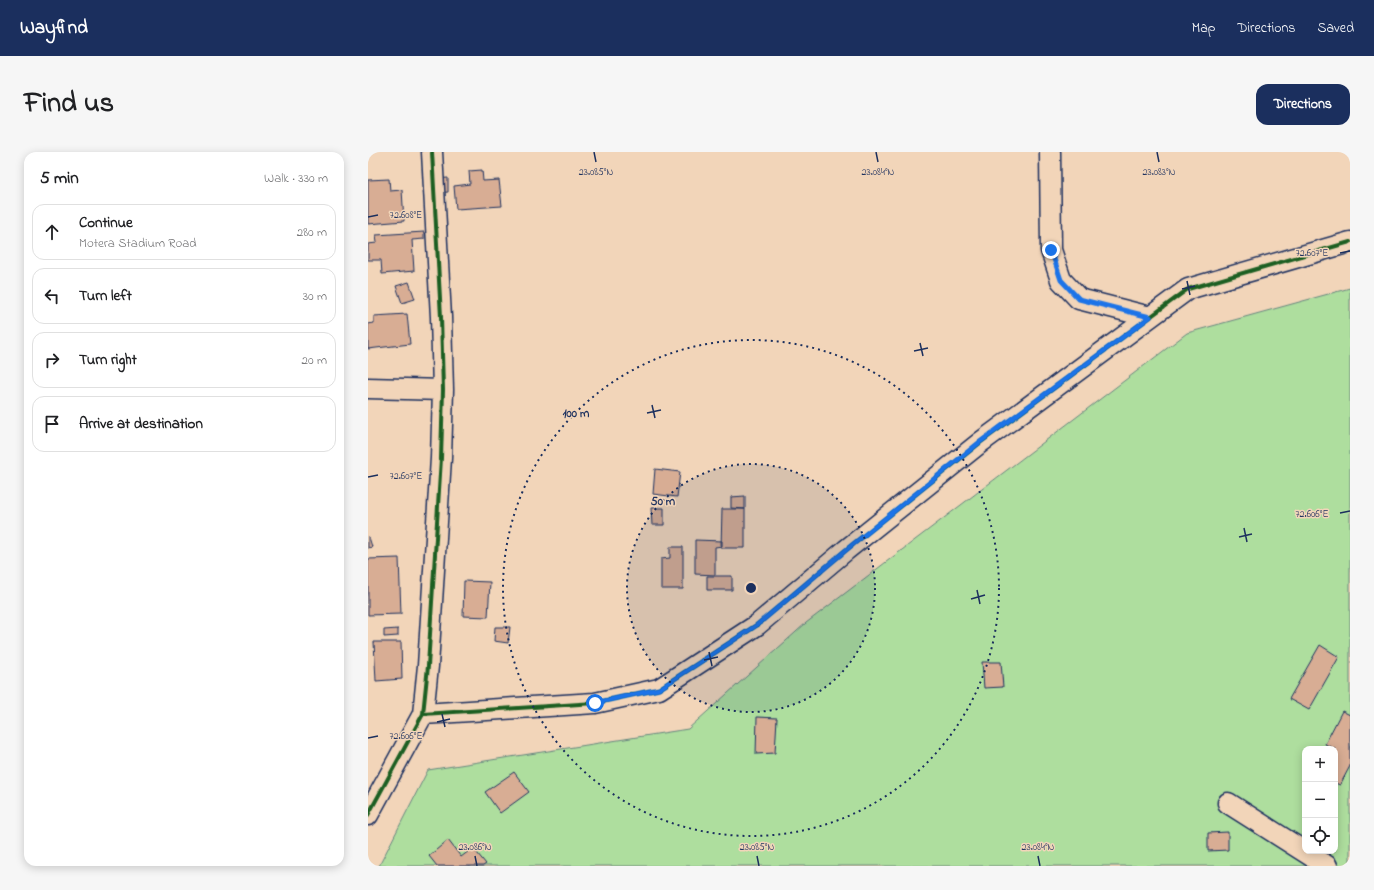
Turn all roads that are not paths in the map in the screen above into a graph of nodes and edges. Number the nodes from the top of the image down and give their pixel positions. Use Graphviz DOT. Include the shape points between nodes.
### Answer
graph roads {
  1 [pos="432,152"];
  2 [pos="1050,152"];
  3 [pos="1350,242"];
  4 [pos="1150,317"];
  5 [pos="368,388"];
  6 [pos="443,390"];
  7 [pos="423,714"];
  8 [pos="1228,803"];
  9 [pos="368,815"];
  10 [pos="1327,866"];
  1 -- 6 [label="street"];
  2 -- 4 [label="street" via="1051,250 1061,280 1079,299"];
  3 -- 4 [label="street" via="1188,289"];
  4 -- 7 [label="street" via="980,442 757,625 659,689 595,703"];
  5 -- 6 [label="street"];
  6 -- 7 [label="street" via="441,458"];
  7 -- 9 [label="street"];
  8 -- 10 [label="street"];
}
